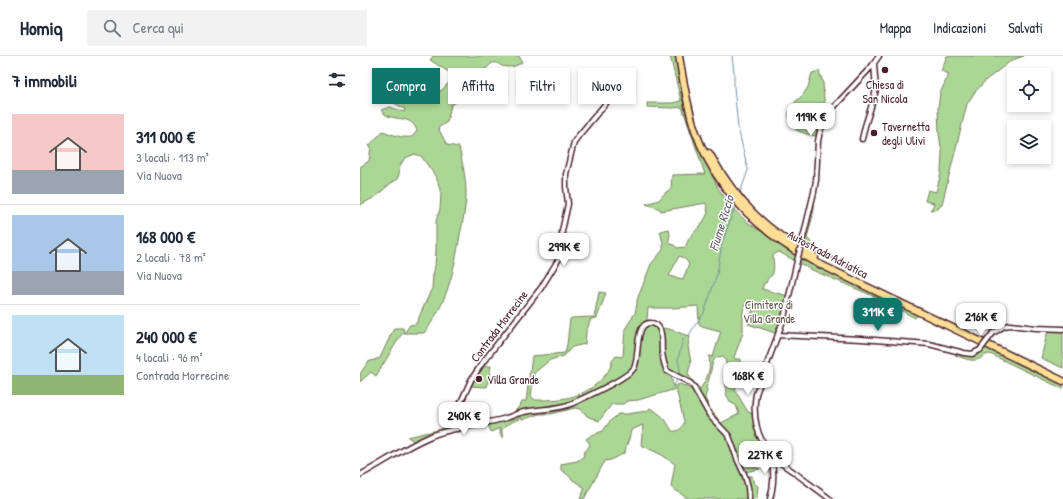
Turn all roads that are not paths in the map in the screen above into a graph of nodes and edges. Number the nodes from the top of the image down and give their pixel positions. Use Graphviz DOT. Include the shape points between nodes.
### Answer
graph roads {
  1 [pos="679,56"];
  2 [pos="683,56"];
  3 [pos="879,56"];
  4 [pos="874,64"];
  5 [pos="689,98"];
  6 [pos="605,104"];
  7 [pos="862,139"];
  8 [pos="775,235"];
  9 [pos="1063,329"];
  10 [pos="778,335"];
  11 [pos="1063,376"];
  12 [pos="1063,381"];
  13 [pos="458,429"];
  14 [pos="768,451"];
  15 [pos="360,475"];
  16 [pos="749,499"];
  17 [pos="770,499"];
  18 [pos="830,499"];
  1 -- 5 [label="highway, Autostrada Adriatica"];
  2 -- 5 [label="highway, Autostrada Adriatica"];
  3 -- 4 [label="street"];
  4 -- 7 [label="street" via="876,90"];
  4 -- 10 [label="street, bridge" via="831,110 820,131 814,192"];
  5 -- 8 [label="highway, Autostrada Adriatica" via="710,158 733,191"];
  6 -- 13 [label="street, Contrada Morrecine" via="574,142 566,174 568,204 560,257 541,288 472,380 459,409"];
  8 -- 11 [label="highway, Autostrada Adriatica" via="814,257"];
  8 -- 12 [label="highway, Autostrada Adriatica" via="789,248 813,261"];
  9 -- 10 [label="street, bridge" via="1010,325 993,333 980,350 972,354 929,344"];
  10 -- 14 [label="street" via="760,381 754,407 758,430"];
  13 -- 15 [label="street" via="430,436"];
  13 -- 16 [label="street" via="531,410 566,407 622,378 634,368 642,327 649,323 654,324 661,332 662,354 667,371 696,390 710,416 729,436 745,476"];
  14 -- 17 [label="street" via="773,472"];
  14 -- 18 [label="street"];
}
